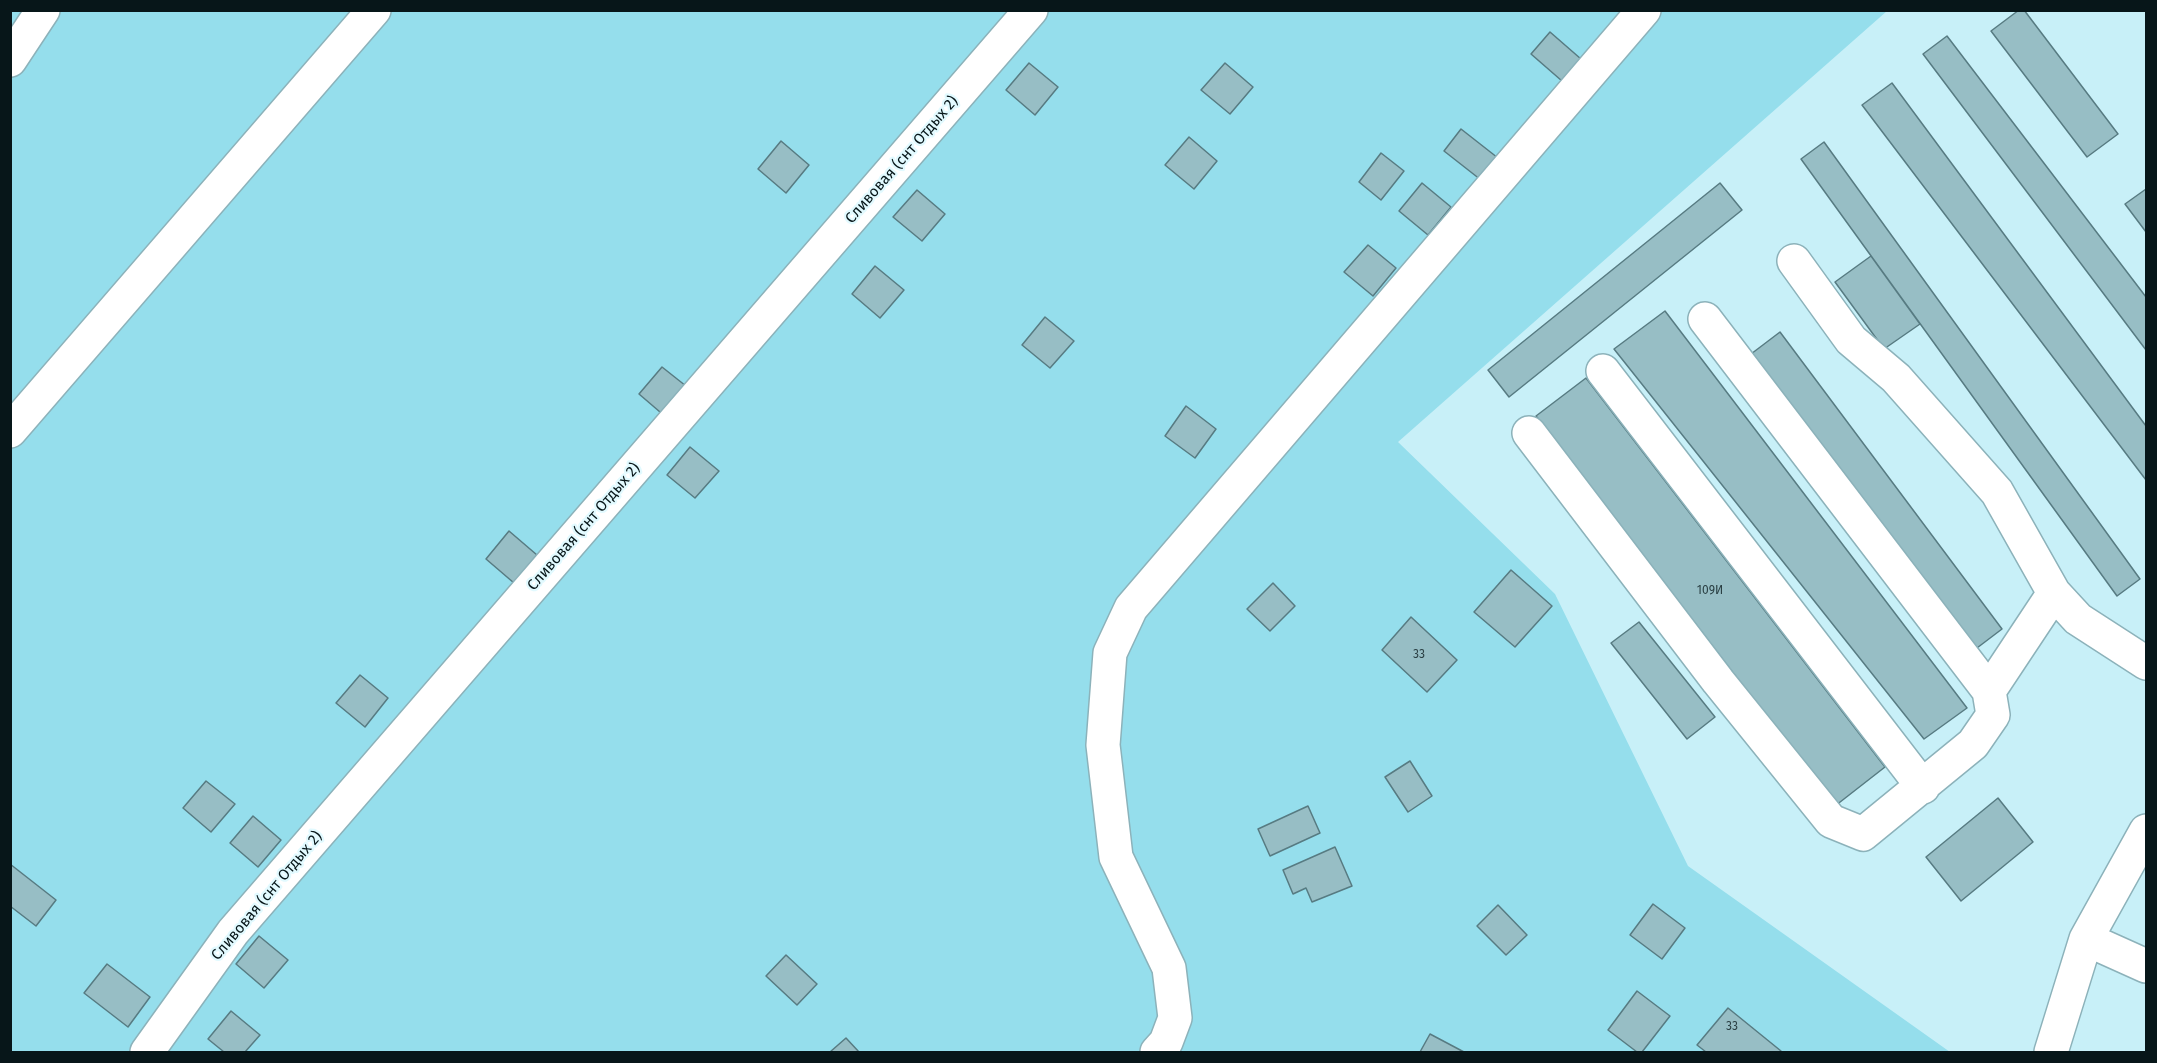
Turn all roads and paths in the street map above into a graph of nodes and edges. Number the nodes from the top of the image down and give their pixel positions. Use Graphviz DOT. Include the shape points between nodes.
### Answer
graph roads {
  1 [pos="43,10"];
  2 [pos="374,10"];
  3 [pos="1031,10"];
  4 [pos="1644,10"];
  5 [pos="10,60"];
  6 [pos="1794,261"];
  7 [pos="1706,319"];
  8 [pos="1603,371"];
  9 [pos="10,431"];
  10 [pos="1528,433"];
  11 [pos="2054,593"];
  12 [pos="2146,663"];
  13 [pos="1989,691"];
  14 [pos="1923,787"];
  15 [pos="2146,831"];
  16 [pos="2086,939"];
  17 [pos="2146,966"];
  18 [pos="147,1053"];
  19 [pos="1156,1053"];
  20 [pos="2051,1053"];
  1 -- 5 [label="street"];
  2 -- 9 [label="street"];
  3 -- 18 [label="street, Сливовая (снт Отдых 2)" via="233,932"];
  4 -- 19 [label="street" via="1131,608 1110,653 1103,745 1116,857 1169,968 1175,1018 1166,1042"];
  6 -- 11 [label="street" via="1851,340 1896,378 1997,492"];
  7 -- 13 [label="street"];
  8 -- 14 [label="street"];
  10 -- 14 [label="street" via="1831,821 1863,834"];
  11 -- 12 [label="street" via="2078,619"];
  11 -- 13 [label="street"];
  13 -- 14 [label="street" via="1993,715 1973,744"];
  15 -- 16 [label="street"];
  16 -- 17 [label="street"];
  16 -- 20 [label="street"];
}
